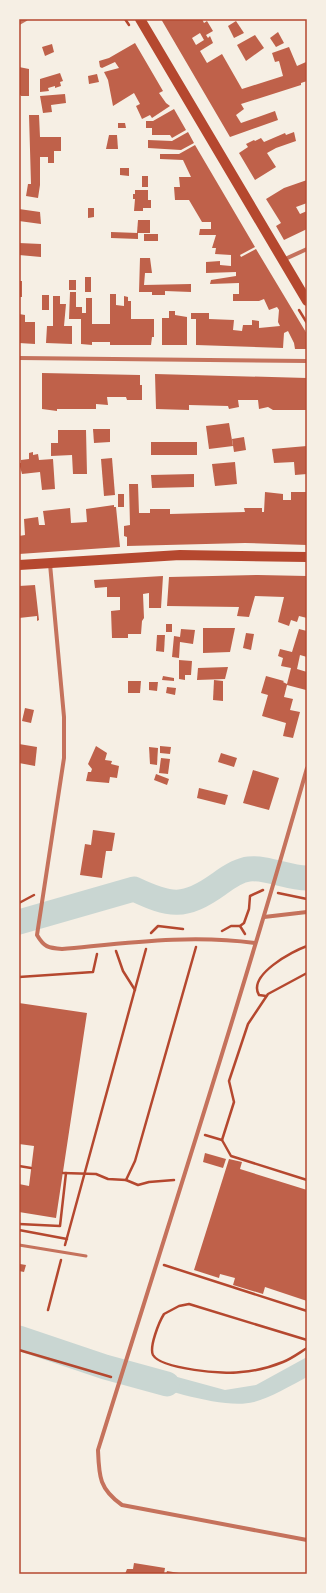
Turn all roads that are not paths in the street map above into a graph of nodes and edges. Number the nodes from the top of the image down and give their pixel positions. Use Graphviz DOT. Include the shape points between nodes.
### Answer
graph roads {
  1 [pos="26,19"];
  2 [pos="140,19"];
  3 [pos="19,23"];
  4 [pos="307,248"];
  5 [pos="283,260"];
  6 [pos="307,301"];
  7 [pos="19,358"];
  8 [pos="307,361"];
  9 [pos="307,557"];
  10 [pos="50,563"];
  11 [pos="19,565"];
  12 [pos="307,768"];
  13 [pos="307,912"];
  14 [pos="264,917"];
  15 [pos="256,943"];
  16 [pos="19,1245"];
  17 [pos="86,1256"];
  18 [pos="307,1540"];
  1 -- 3 [label="street"];
  2 -- 5 [label="main road"];
  4 -- 5 [label="street"];
  5 -- 6 [label="main road"];
  7 -- 8 [label="street"];
  9 -- 10 [label="main road" via="180,555"];
  10 -- 11 [label="main road"];
  10 -- 15 [label="street" via="64,717 64,758 40,907 37,934 42,944 51,949 62,950 148,940 198,938"];
  12 -- 14 [label="street"];
  13 -- 14 [label="street"];
  14 -- 15 [label="street"];
  15 -- 18 [label="street" via="184,1183 98,1450 99,1474 102,1486 111,1498 134,1509"];
  16 -- 17 [label="lane"];
}
